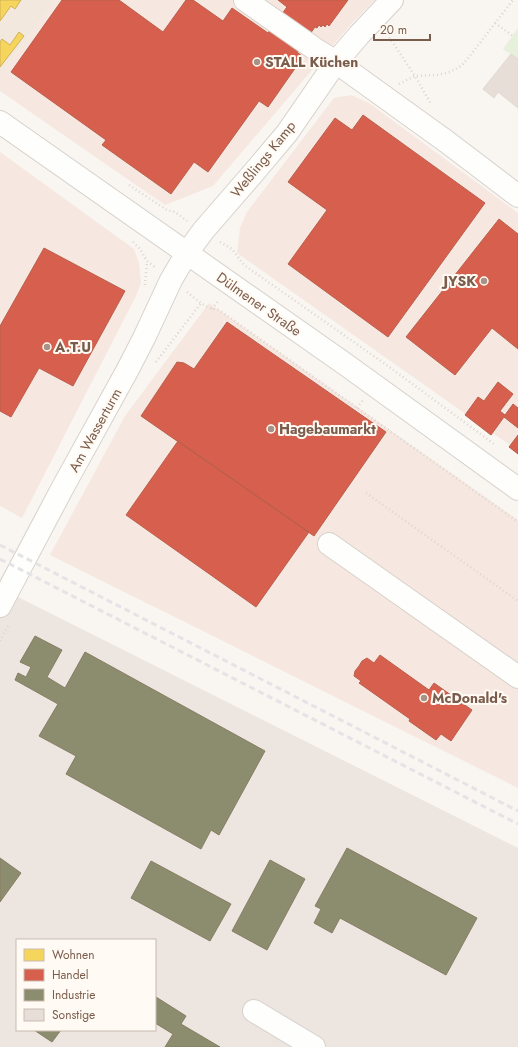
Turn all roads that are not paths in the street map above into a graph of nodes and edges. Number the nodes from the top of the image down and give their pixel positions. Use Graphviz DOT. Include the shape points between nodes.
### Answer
graph roads {
  1 [pos="245,0"];
  2 [pos="392,0"];
  3 [pos="336,62"];
  4 [pos="0,122"];
  5 [pos="518,196"];
  6 [pos="187,253"];
  7 [pos="518,489"];
  8 [pos="329,544"];
  9 [pos="0,606"];
  10 [pos="518,677"];
  11 [pos="254,1011"];
  12 [pos="314,1047"];
  1 -- 3 [label="street"];
  2 -- 3 [label="street, Weßlings Kamp"];
  3 -- 5 [label="street"];
  3 -- 6 [label="street, Weßlings Kamp" via="287,132"];
  4 -- 6 [label="street, Dülmener Straße"];
  6 -- 7 [label="street, Dülmener Straße"];
  6 -- 9 [label="street, Am Wasserturm" via="171,280 127,371"];
  8 -- 10 [label="street"];
  11 -- 12 [label="street"];
}
